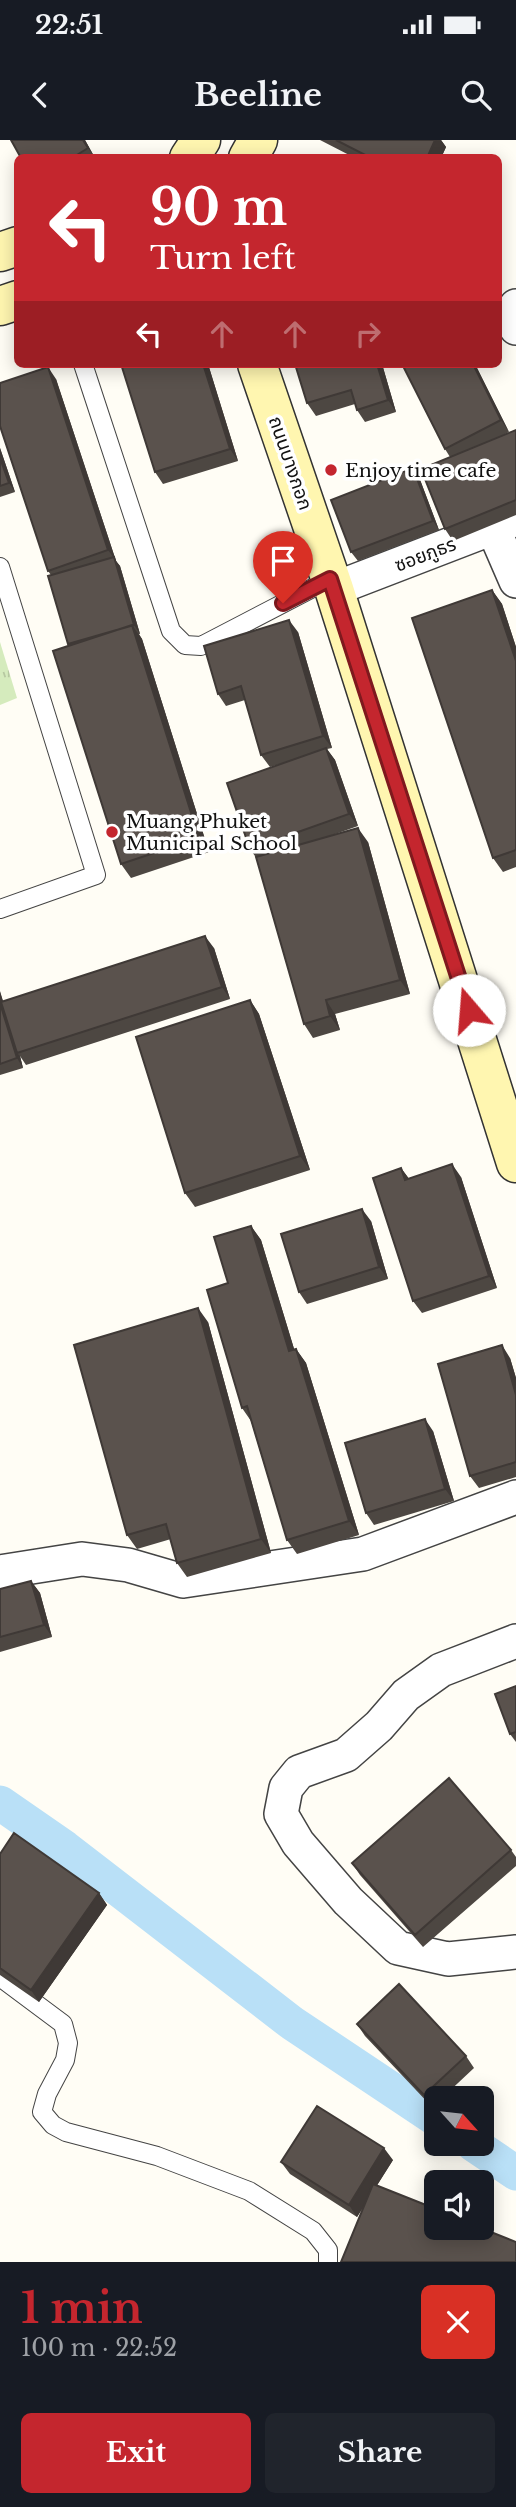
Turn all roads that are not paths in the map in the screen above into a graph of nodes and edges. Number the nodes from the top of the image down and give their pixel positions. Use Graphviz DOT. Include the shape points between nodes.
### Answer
graph roads {
  1 [pos="516,306"];
  2 [pos="516,328"];
  3 [pos="84,368"];
  4 [pos="258,368"];
  5 [pos="505,524"];
  6 [pos="0,567"];
  7 [pos="516,581"];
  8 [pos="332,584"];
  9 [pos="0,909"];
  10 [pos="514,1145"];
  11 [pos="516,1497"];
  12 [pos="0,1572"];
  13 [pos="516,1640"];
  14 [pos="516,1952"];
  15 [pos="0,1977"];
  16 [pos="328,2262"];
  1 -- 2 [label="street"];
  3 -- 8 [label="lane" via="171,631 186,645 201,646"];
  4 -- 8 [label="main road, ถนนบางกอก"];
  5 -- 7 [label="street"];
  5 -- 8 [label="street, ซอยภูธร"];
  6 -- 9 [label="lane" via="96,875"];
  8 -- 10 [label="main road, ถนนบางกอก"];
  11 -- 12 [label="street" via="363,1554 183,1581 128,1565 82,1559"];
  13 -- 14 [label="street" via="440,1671 406,1695 346,1755 299,1772 286,1788 281,1814 298,1843 348,1901 398,1948 449,1959"];
  15 -- 16 [label="lane" via="63,2024 68,2043 65,2060 43,2112 53,2125 157,2156 249,2191 313,2231 328,2250"];
}
